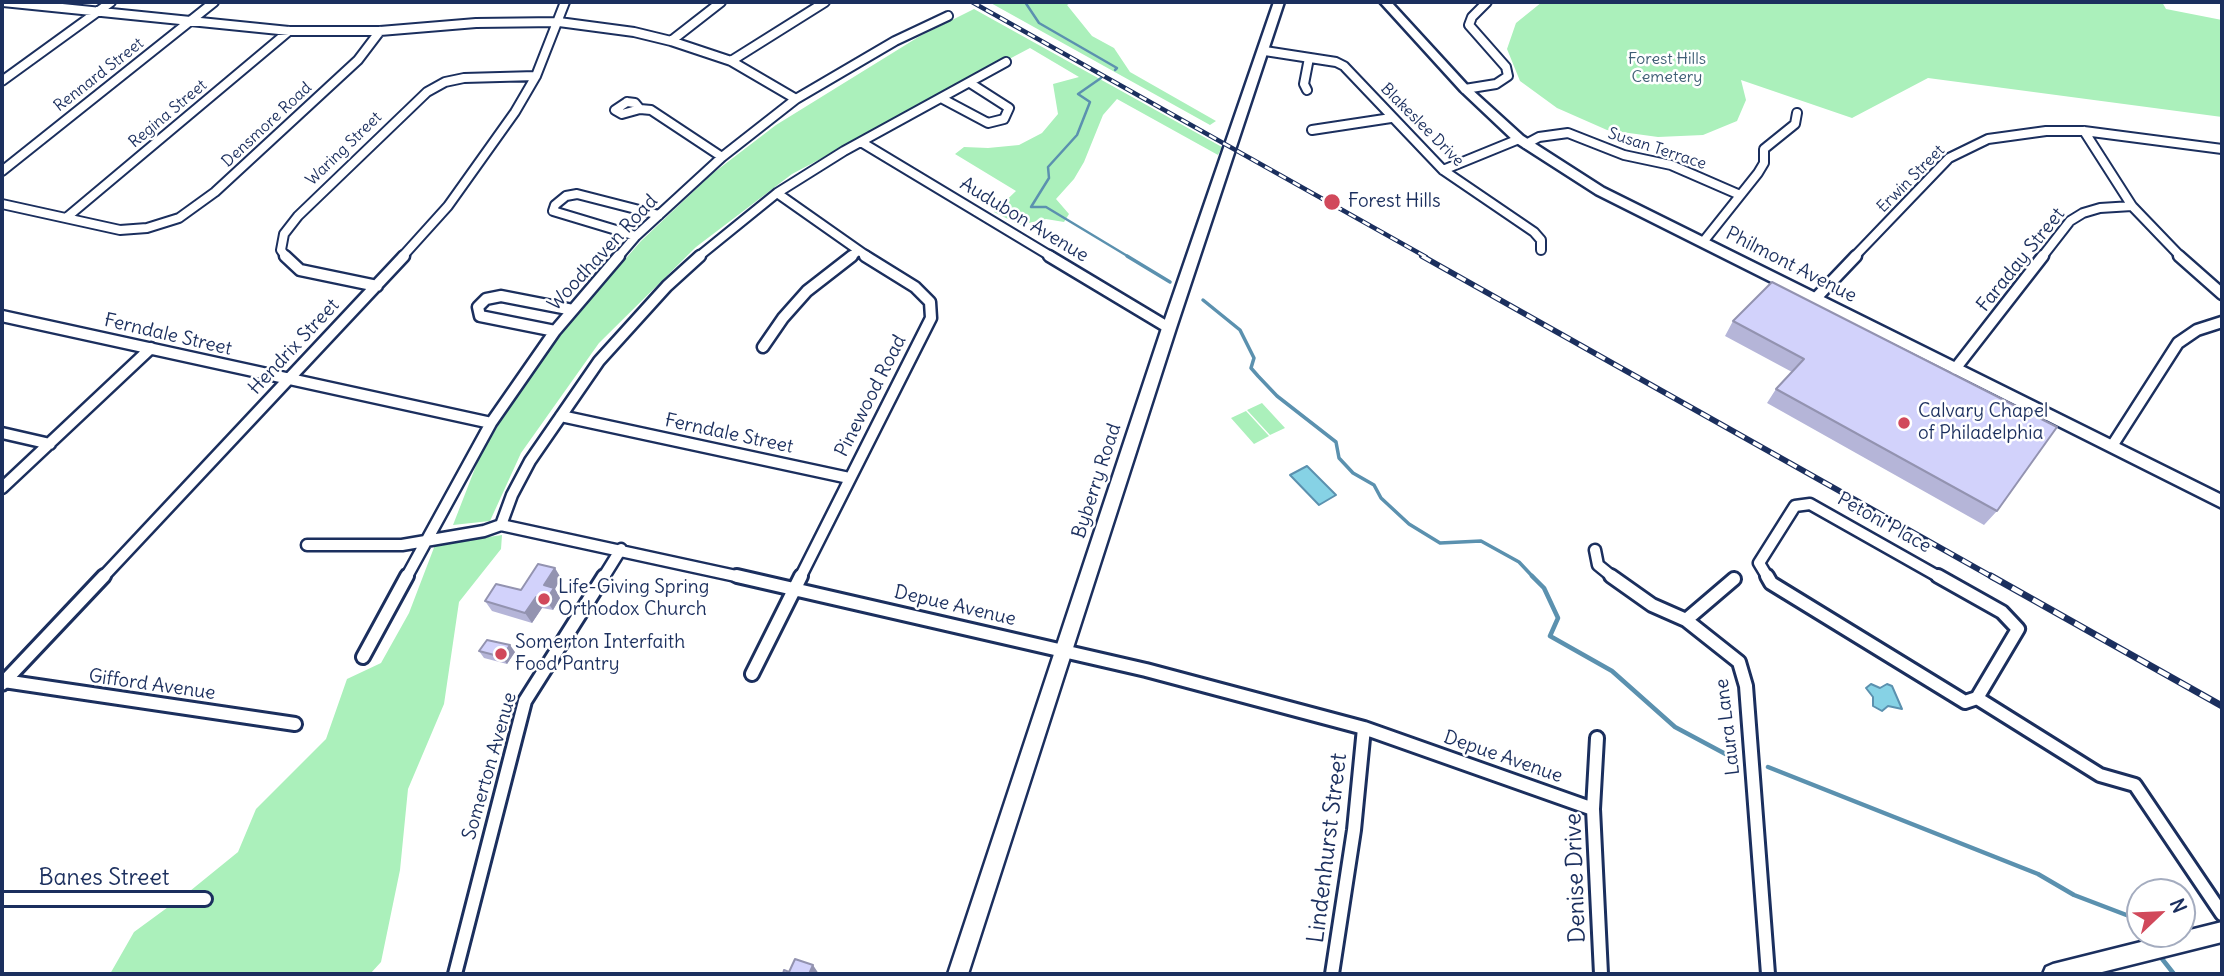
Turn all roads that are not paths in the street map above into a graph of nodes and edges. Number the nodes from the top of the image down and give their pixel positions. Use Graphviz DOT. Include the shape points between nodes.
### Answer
graph roads {
  1 [pos="3,2"];
  2 [pos="16,2"];
  3 [pos="111,2"];
  4 [pos="214,2"];
  5 [pos="565,2"];
  6 [pos="718,2"];
  7 [pos="825,2"];
  8 [pos="1279,2"];
  9 [pos="1385,2"];
  10 [pos="1474,2"];
  11 [pos="1485,3"];
  12 [pos="2,12"];
  13 [pos="99,12"];
  14 [pos="948,16"];
  15 [pos="191,20"];
  16 [pos="559,22"];
  17 [pos="289,31"];
  18 [pos="380,31"];
  19 [pos="671,41"];
  20 [pos="1265,51"];
  21 [pos="1309,58"];
  22 [pos="731,61"];
  23 [pos="1006,62"];
  24 [pos="536,76"];
  25 [pos="2,81"];
  26 [pos="970,83"];
  27 [pos="1465,89"];
  28 [pos="1307,90"];
  29 [pos="941,98"];
  30 [pos="796,99"];
  31 [pos="640,109"];
  32 [pos="1797,113"];
  33 [pos="1391,118"];
  34 [pos="1312,130"];
  35 [pos="2084,131"];
  36 [pos="861,142"];
  37 [pos="1522,142"];
  38 [pos="2221,151"];
  39 [pos="722,157"];
  40 [pos="1444,170"];
  41 [pos="2,171"];
  42 [pos="777,193"];
  43 [pos="1740,195"];
  44 [pos="2,204"];
  45 [pos="2132,206"];
  46 [pos="659,215"];
  47 [pos="66,218"];
  48 [pos="636,236"];
  49 [pos="1703,242"];
  50 [pos="1541,250"];
  51 [pos="858,251"];
  52 [pos="377,286"];
  53 [pos="2222,294"];
  54 [pos="1815,299"];
  55 [pos="573,310"];
  56 [pos="2,316"];
  57 [pos="2222,322"];
  58 [pos="1169,328"];
  59 [pos="555,331"];
  60 [pos="763,347"];
  61 [pos="151,348"];
  62 [pos="1955,369"];
  63 [pos="287,381"];
  64 [pos="561,415"];
  65 [pos="491,423"];
  66 [pos="2,433"];
  67 [pos="50,444"];
  68 [pos="2112,446"];
  69 [pos="849,478"];
  70 [pos="2,488"];
  71 [pos="2222,502"];
  72 [pos="501,525"];
  73 [pos="429,540"];
  74 [pos="307,545"];
  75 [pos="621,549"];
  76 [pos="1595,550"];
  77 [pos="1734,579"];
  78 [pos="793,589"];
  79 [pos="1686,620"];
  80 [pos="1064,651"];
  81 [pos="363,657"];
  82 [pos="752,674"];
  83 [pos="3,682"];
  84 [pos="1977,698"];
  85 [pos="295,724"];
  86 [pos="1364,728"];
  87 [pos="1597,738"];
  88 [pos="1593,809"];
  89 [pos="2,899"];
  90 [pos="205,899"];
  91 [pos="2222,914"];
  92 [pos="2222,932"];
  93 [pos="455,974"];
  94 [pos="958,974"];
  95 [pos="1332,974"];
  96 [pos="1601,974"];
  97 [pos="1768,974"];
  98 [pos="2053,974"];
  1 -- 2 [label="street"];
  2 -- 12 [label="street"];
  2 -- 13 [label="street"];
  3 -- 13 [label="street"];
  4 -- 15 [label="street, Rennard Street"];
  5 -- 16 [label="street, Hendrix Street"];
  6 -- 19 [label="street"];
  7 -- 22 [label="street"];
  8 -- 20 [label="main road, Byberry Road"];
  9 -- 27 [label="main road, Philmont Avenue"];
  10 -- 11 [label="street"];
  11 -- 27 [label="street" via="1469,25 1506,67 1508,76 1496,84"];
  13 -- 15 [label="street"];
  13 -- 25 [label="street"];
  14 -- 30 [label="street, Woodhaven Road"];
  15 -- 17 [label="street"];
  15 -- 41 [label="street, Rennard Street"];
  16 -- 18 [label="street"];
  16 -- 19 [label="street"];
  16 -- 24 [label="street, Hendrix Street"];
  17 -- 18 [label="street"];
  17 -- 47 [label="street, Regina Street"];
  18 -- 47 [label="street, Densmore Road" via="358,60 215,192 179,218 120,230"];
  19 -- 22 [label="street"];
  20 -- 21 [label="street, Blakeslee Drive"];
  20 -- 58 [label="main road, Byberry Road"];
  21 -- 28 [label="street"];
  21 -- 33 [label="street, Blakeslee Drive" via="1344,66"];
  22 -- 30 [label="street"];
  23 -- 26 [label="street"];
  24 -- 52 [label="street, Hendrix Street" via="471,175"];
  24 -- 52 [label="street, Waring Street" via="464,78 427,92 284,234 281,250 300,270"];
  26 -- 29 [label="street"];
  26 -- 29 [label="street" via="1009,108 1004,119 988,123"];
  27 -- 37 [label="main road, Philmont Avenue"];
  29 -- 36 [label="street"];
  30 -- 39 [label="street, Woodhaven Road"];
  31 -- 39 [label="street" via="651,110"];
  32 -- 43 [label="street" via="1795,124 1764,149 1764,163"];
  33 -- 34 [label="street"];
  33 -- 40 [label="street, Blakeslee Drive"];
  35 -- 38 [label="street, Erwin Street"];
  35 -- 45 [label="street"];
  35 -- 54 [label="street, Erwin Street" via="2012,134 1949,158"];
  36 -- 42 [label="street"];
  36 -- 58 [label="street, Audubon Avenue"];
  37 -- 40 [label="street, Susan Terrace"];
  37 -- 43 [label="street, Susan Terrace" via="1568,133 1624,155 1671,165"];
  37 -- 49 [label="main road, Philmont Avenue" via="1600,191"];
  39 -- 46 [label="street, Woodhaven Road"];
  40 -- 50 [label="street, Blakeslee Drive" via="1534,232 1541,240"];
  42 -- 51 [label="street, Pinewood Road"];
  42 -- 64 [label="street" via="667,286 600,361"];
  43 -- 49 [label="street"];
  44 -- 47 [label="street"];
  45 -- 53 [label="street"];
  45 -- 62 [label="street, Faraday Street" via="2100,208 2070,221"];
  46 -- 48 [label="street, Woodhaven Road"];
  46 -- 48 [label="street" via="577,194 555,205 553,211"];
  48 -- 55 [label="street, Woodhaven Road"];
  49 -- 54 [label="main road, Philmont Avenue"];
  51 -- 60 [label="street" via="807,291"];
  51 -- 69 [label="street, Pinewood Road" via="915,287 930,302 931,318"];
  52 -- 63 [label="street, Hendrix Street"];
  54 -- 62 [label="main road, Philmont Avenue"];
  55 -- 59 [label="street, Woodhaven Road"];
  55 -- 59 [label="street" via="501,296 486,299 478,307 480,316"];
  56 -- 61 [label="street, Ferndale Street"];
  57 -- 68 [label="street" via="2197,330 2178,343"];
  58 -- 80 [label="main road, Byberry Road"];
  59 -- 65 [label="street, Woodhaven Road"];
  61 -- 63 [label="street, Ferndale Street"];
  61 -- 67 [label="street"];
  62 -- 68 [label="main road, Philmont Avenue"];
  63 -- 65 [label="street, Ferndale Street"];
  63 -- 83 [label="street, Hendrix Street"];
  64 -- 69 [label="street, Ferndale Street"];
  64 -- 72 [label="street" via="530,461"];
  65 -- 73 [label="street, Woodhaven Road"];
  66 -- 67 [label="street"];
  67 -- 70 [label="street"];
  68 -- 71 [label="main road, Philmont Avenue"];
  69 -- 78 [label="street, Pinewood Road"];
  72 -- 73 [label="street, Depue Avenue"];
  72 -- 75 [label="street, Depue Avenue"];
  73 -- 74 [label="street, Depue Avenue" via="402,545"];
  73 -- 81 [label="street"];
  75 -- 78 [label="street, Depue Avenue"];
  75 -- 93 [label="street, Somerton Avenue" via="525,701"];
  76 -- 79 [label="street, Laura Lane" via="1598,565 1623,585"];
  77 -- 79 [label="street"];
  78 -- 80 [label="street, Depue Avenue"];
  78 -- 82 [label="street, Pinewood Road"];
  79 -- 97 [label="street, Laura Lane" via="1739,662 1746,686"];
  80 -- 86 [label="street, Depue Avenue"];
  80 -- 94 [label="main road, Byberry Road"];
  83 -- 85 [label="street, Gifford Avenue"];
  84 -- 84 [label="street, Petoni Place" via="1965,702 1771,583 1759,563 1795,506 1810,504 2012,621 2018,629"];
  84 -- 91 [label="street, Petoni Place" via="2101,775 2135,785"];
  86 -- 88 [label="street, Depue Avenue"];
  86 -- 95 [label="street, Lindenhurst Street"];
  87 -- 88 [label="street, Denise Drive"];
  88 -- 96 [label="street, Denise Drive"];
  89 -- 90 [label="street, Banes Street"];
  92 -- 98 [label="main road"];
}
